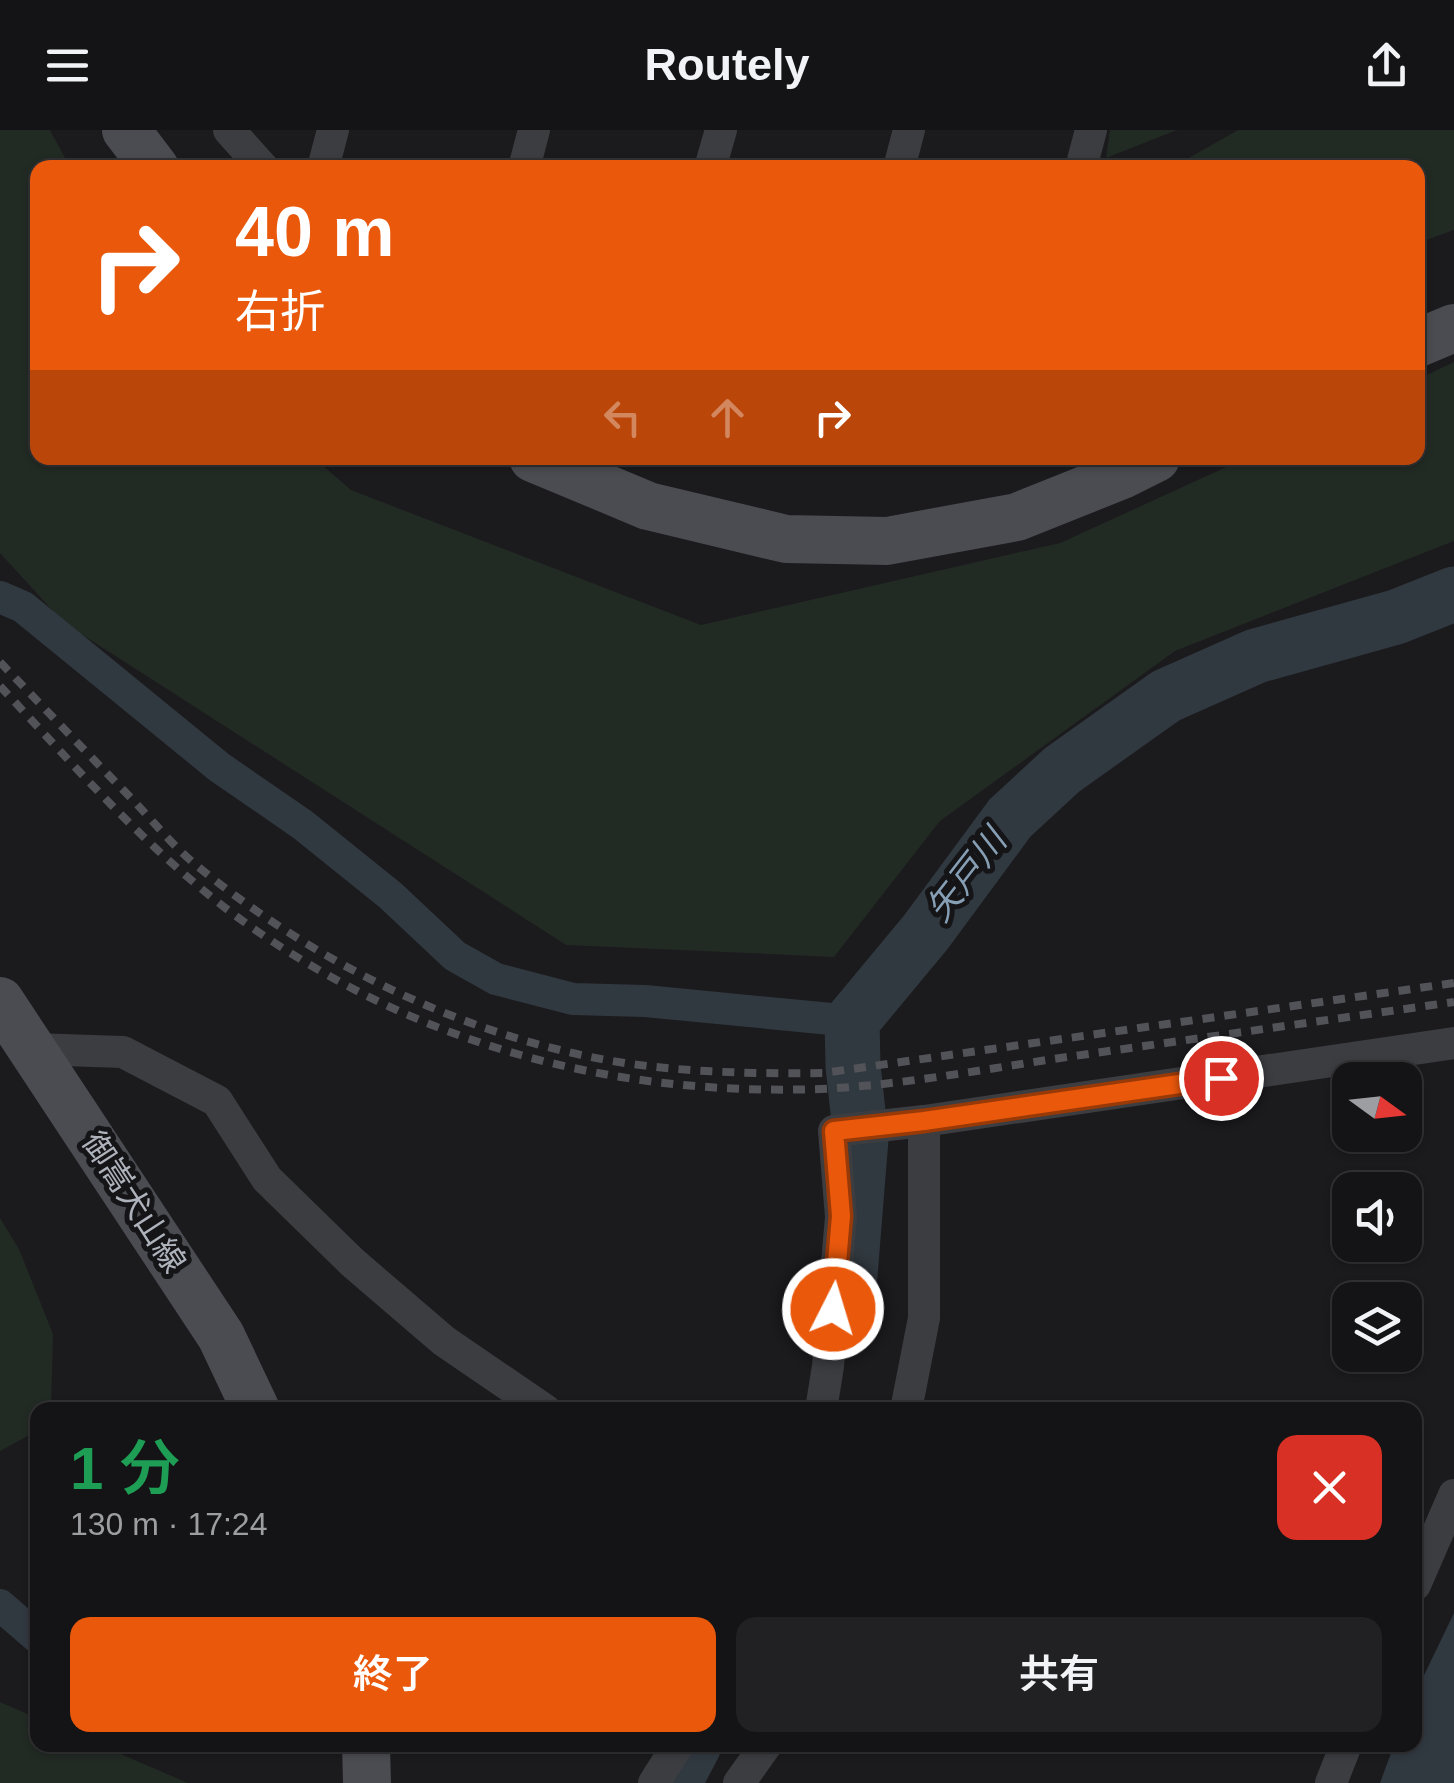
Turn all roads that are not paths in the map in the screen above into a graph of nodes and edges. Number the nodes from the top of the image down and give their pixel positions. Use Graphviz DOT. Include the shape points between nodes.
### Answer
graph roads {
  1 [pos="126,130"];
  2 [pos="229,130"];
  3 [pos="333,130"];
  4 [pos="534,130"];
  5 [pos="720,130"];
  6 [pos="908,130"];
  7 [pos="1091,130"];
  8 [pos="149,160"];
  9 [pos="257,160"];
  10 [pos="324,160"];
  11 [pos="526,160"];
  12 [pos="712,160"];
  13 [pos="901,160"];
  14 [pos="1083,160"];
  15 [pos="1454,328"];
  16 [pos="1425,340"];
  17 [pos="550,465"];
  18 [pos="1142,465"];
  19 [pos="0,1000"];
  20 [pos="1454,1043"];
  21 [pos="33,1050"];
  22 [pos="924,1121"];
  23 [pos="252,1402"];
  24 [pos="533,1402"];
  25 [pos="822,1402"];
  26 [pos="908,1402"];
  27 [pos="1454,1495"];
  28 [pos="1422,1570"];
  29 [pos="366,1752"];
  30 [pos="674,1752"];
  31 [pos="761,1752"];
  32 [pos="367,1783"];
  33 [pos="654,1783"];
  34 [pos="739,1783"];
  1 -- 8 [label="street"];
  2 -- 9 [label="street"];
  3 -- 10 [label="street"];
  4 -- 11 [label="street"];
  5 -- 12 [label="street"];
  6 -- 13 [label="street"];
  7 -- 14 [label="street"];
  15 -- 16 [label="street"];
  17 -- 18 [label="street" via="648,506 786,539 888,541 1017,516"];
  19 -- 21 [label="street, 御嵩犬山線"];
  20 -- 22 [label="street"];
  21 -- 23 [label="street, 御嵩犬山線" via="222,1336"];
  21 -- 24 [label="street" via="123,1052 217,1101 267,1179 352,1262 444,1341"];
  22 -- 25 [label="street" via="834,1131 841,1216"];
  22 -- 26 [label="street" via="924,1318"];
  27 -- 28 [label="street"];
  29 -- 32 [label="street"];
  30 -- 33 [label="street"];
  31 -- 34 [label="street"];
}
